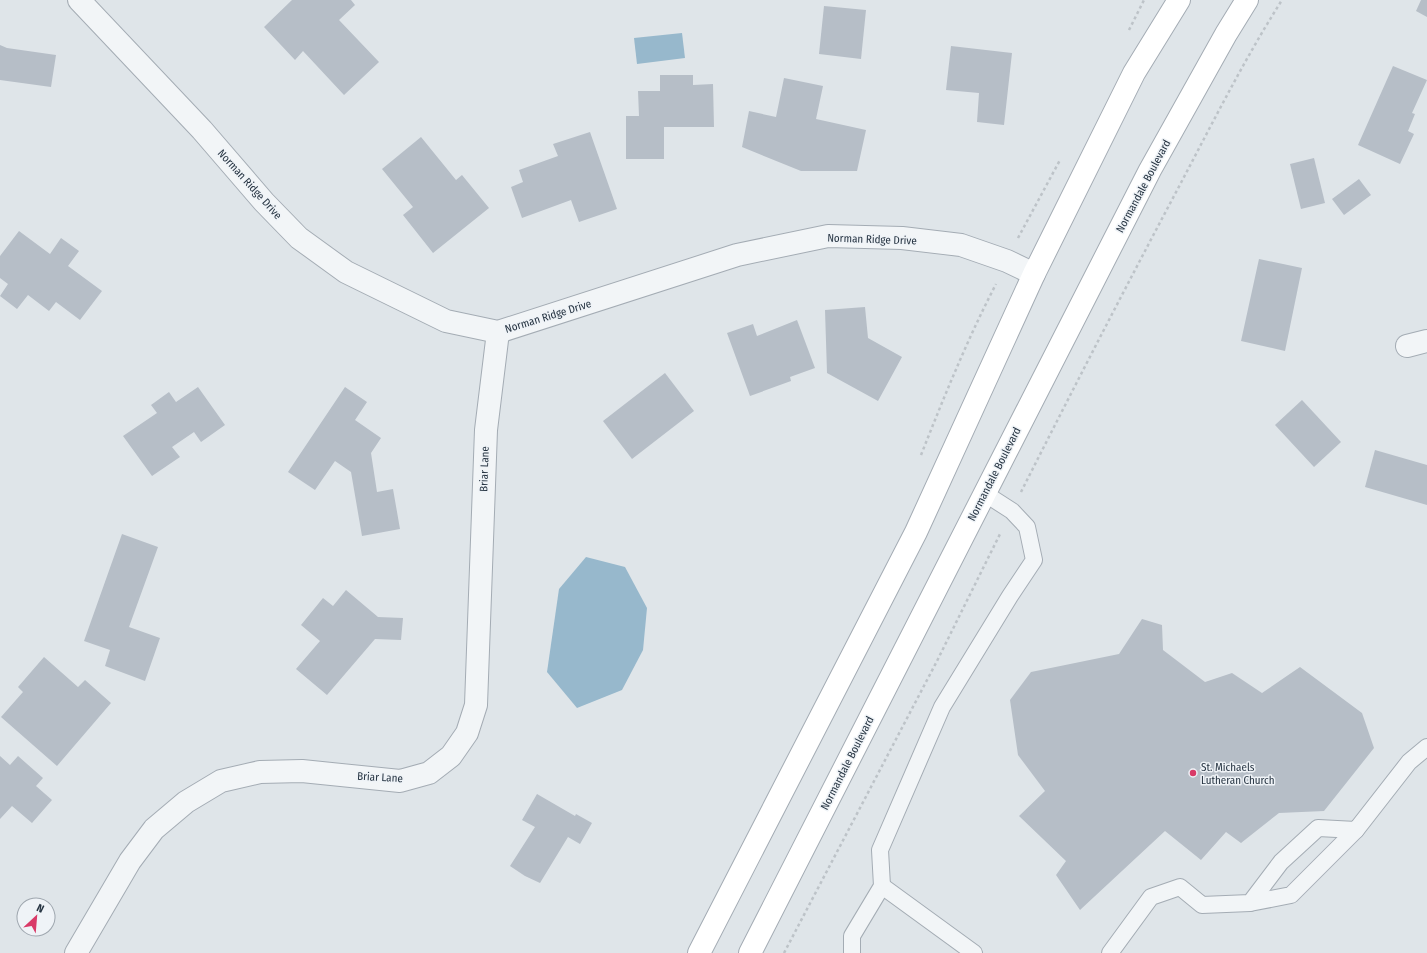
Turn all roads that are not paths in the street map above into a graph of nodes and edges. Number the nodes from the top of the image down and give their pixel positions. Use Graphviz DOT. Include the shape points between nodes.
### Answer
graph roads {
  1 [pos="78,0"];
  2 [pos="1179,0"];
  3 [pos="1247,0"];
  4 [pos="1034,274"];
  5 [pos="498,332"];
  6 [pos="984,493"];
  7 [pos="1427,747"];
  8 [pos="1356,830"];
  9 [pos="882,886"];
  10 [pos="1250,903"];
  11 [pos="76,953"];
  12 [pos="699,953"];
  13 [pos="750,953"];
  14 [pos="852,953"];
  15 [pos="974,953"];
  16 [pos="1110,953"];
  1 -- 5 [label="street, Norman Ridge Drive" via="202,130 299,238 346,272 446,321"];
  2 -- 4 [label="main road" via="1134,73"];
  3 -- 6 [label="main road, Normandale Boulevard" via="1150,170"];
  4 -- 5 [label="street, Norman Ridge Drive" via="1007,261 960,245 902,238 828,236 737,255"];
  4 -- 12 [label="main road" via="916,532"];
  5 -- 11 [label="street, Briar Lane" via="486,430 476,704 467,733 451,756 429,773 400,781 302,771 260,772 221,781 186,802 154,829 130,861"];
  6 -- 9 [label="lane" via="1012,511 1027,526 1034,560 942,707 880,850"];
  6 -- 13 [label="main road, Normandale Boulevard"];
  7 -- 8 [label="lane" via="1409,762"];
  8 -- 10 [label="lane" via="1291,895"];
  8 -- 10 [label="lane" via="1318,828 1281,862"];
  9 -- 14 [label="lane" via="852,936"];
  9 -- 15 [label="lane"];
  10 -- 16 [label="lane" via="1202,905 1180,887 1151,897"];
}
